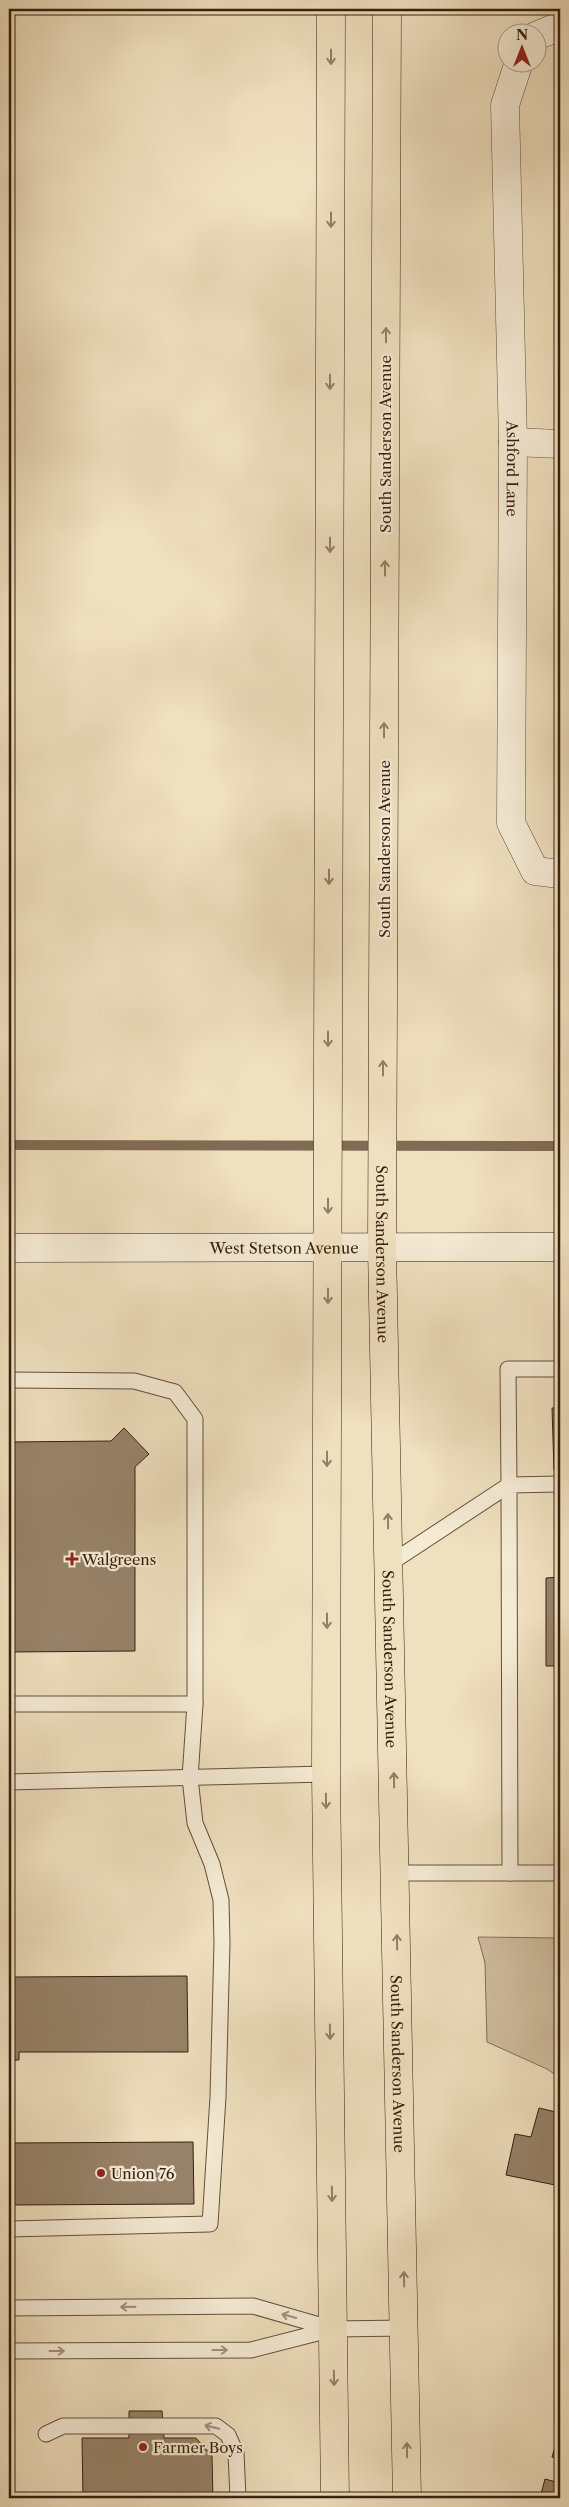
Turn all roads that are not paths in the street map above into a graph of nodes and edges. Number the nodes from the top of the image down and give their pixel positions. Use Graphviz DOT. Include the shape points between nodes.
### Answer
graph roads {
  1 [pos="332,9"];
  2 [pos="387,9"];
  3 [pos="560,26"];
  4 [pos="546,32"];
  5 [pos="516,72"];
  6 [pos="513,442"];
  7 [pos="560,444"];
  8 [pos="548,872"];
  9 [pos="560,1247"];
  10 [pos="9,1248"];
  11 [pos="328,1248"];
  12 [pos="382,1248"];
  13 [pos="560,1369"];
  14 [pos="9,1380"];
  15 [pos="560,1484"];
  16 [pos="509,1485"];
  17 [pos="389,1564"];
  18 [pos="9,1704"];
  19 [pos="195,1704"];
  20 [pos="326,1774"];
  21 [pos="190,1778"];
  22 [pos="9,1782"];
  23 [pos="396,1873"];
  24 [pos="510,1873"];
  25 [pos="560,1873"];
  26 [pos="9,2229"];
  27 [pos="9,2308"];
  28 [pos="405,2328"];
  29 [pos="333,2329"];
  30 [pos="9,2352"];
  31 [pos="46,2434"];
  32 [pos="238,2498"];
  33 [pos="335,2498"];
  34 [pos="407,2498"];
  1 -- 11 [label="main road, one-way"];
  12 -- 2 [label="main road, South Sanderson Avenue, one-way"];
  3 -- 4 [label="street"];
  5 -- 6 [label="street, Ashford Lane" via="506,105"];
  6 -- 7 [label="street"];
  6 -- 8 [label="street, Ashford Lane" via="511,823"];
  9 -- 12 [label="street, West Stetson Avenue"];
  10 -- 11 [label="street, West Stetson Avenue"];
  11 -- 12 [label="street, West Stetson Avenue"];
  11 -- 20 [label="main road, one-way"];
  17 -- 12 [label="main road, South Sanderson Avenue, one-way"];
  13 -- 16 [label="lane" via="508,1369"];
  14 -- 19 [label="lane" via="134,1381 175,1392 195,1419"];
  15 -- 16 [label="lane"];
  16 -- 17 [label="lane"];
  16 -- 24 [label="lane"];
  23 -- 17 [label="main road, South Sanderson Avenue, one-way"];
  18 -- 19 [label="lane"];
  19 -- 21 [label="lane"];
  20 -- 21 [label="lane"];
  20 -- 29 [label="main road, one-way"];
  21 -- 22 [label="lane"];
  21 -- 26 [label="lane" via="195,1822 212,1864 221,1900 218,2097 210,2224"];
  23 -- 24 [label="lane"];
  28 -- 23 [label="main road, South Sanderson Avenue, one-way"];
  24 -- 25 [label="lane"];
  29 -- 27 [label="lane, one-way" via="253,2306"];
  28 -- 29 [label="lane"];
  34 -- 28 [label="main road, South Sanderson Avenue, one-way"];
  30 -- 29 [label="lane, one-way" via="251,2350"];
  29 -- 33 [label="main road, one-way"];
  32 -- 31 [label="lane, one-way" via="236,2453 228,2435 216,2426 63,2426"];
}
